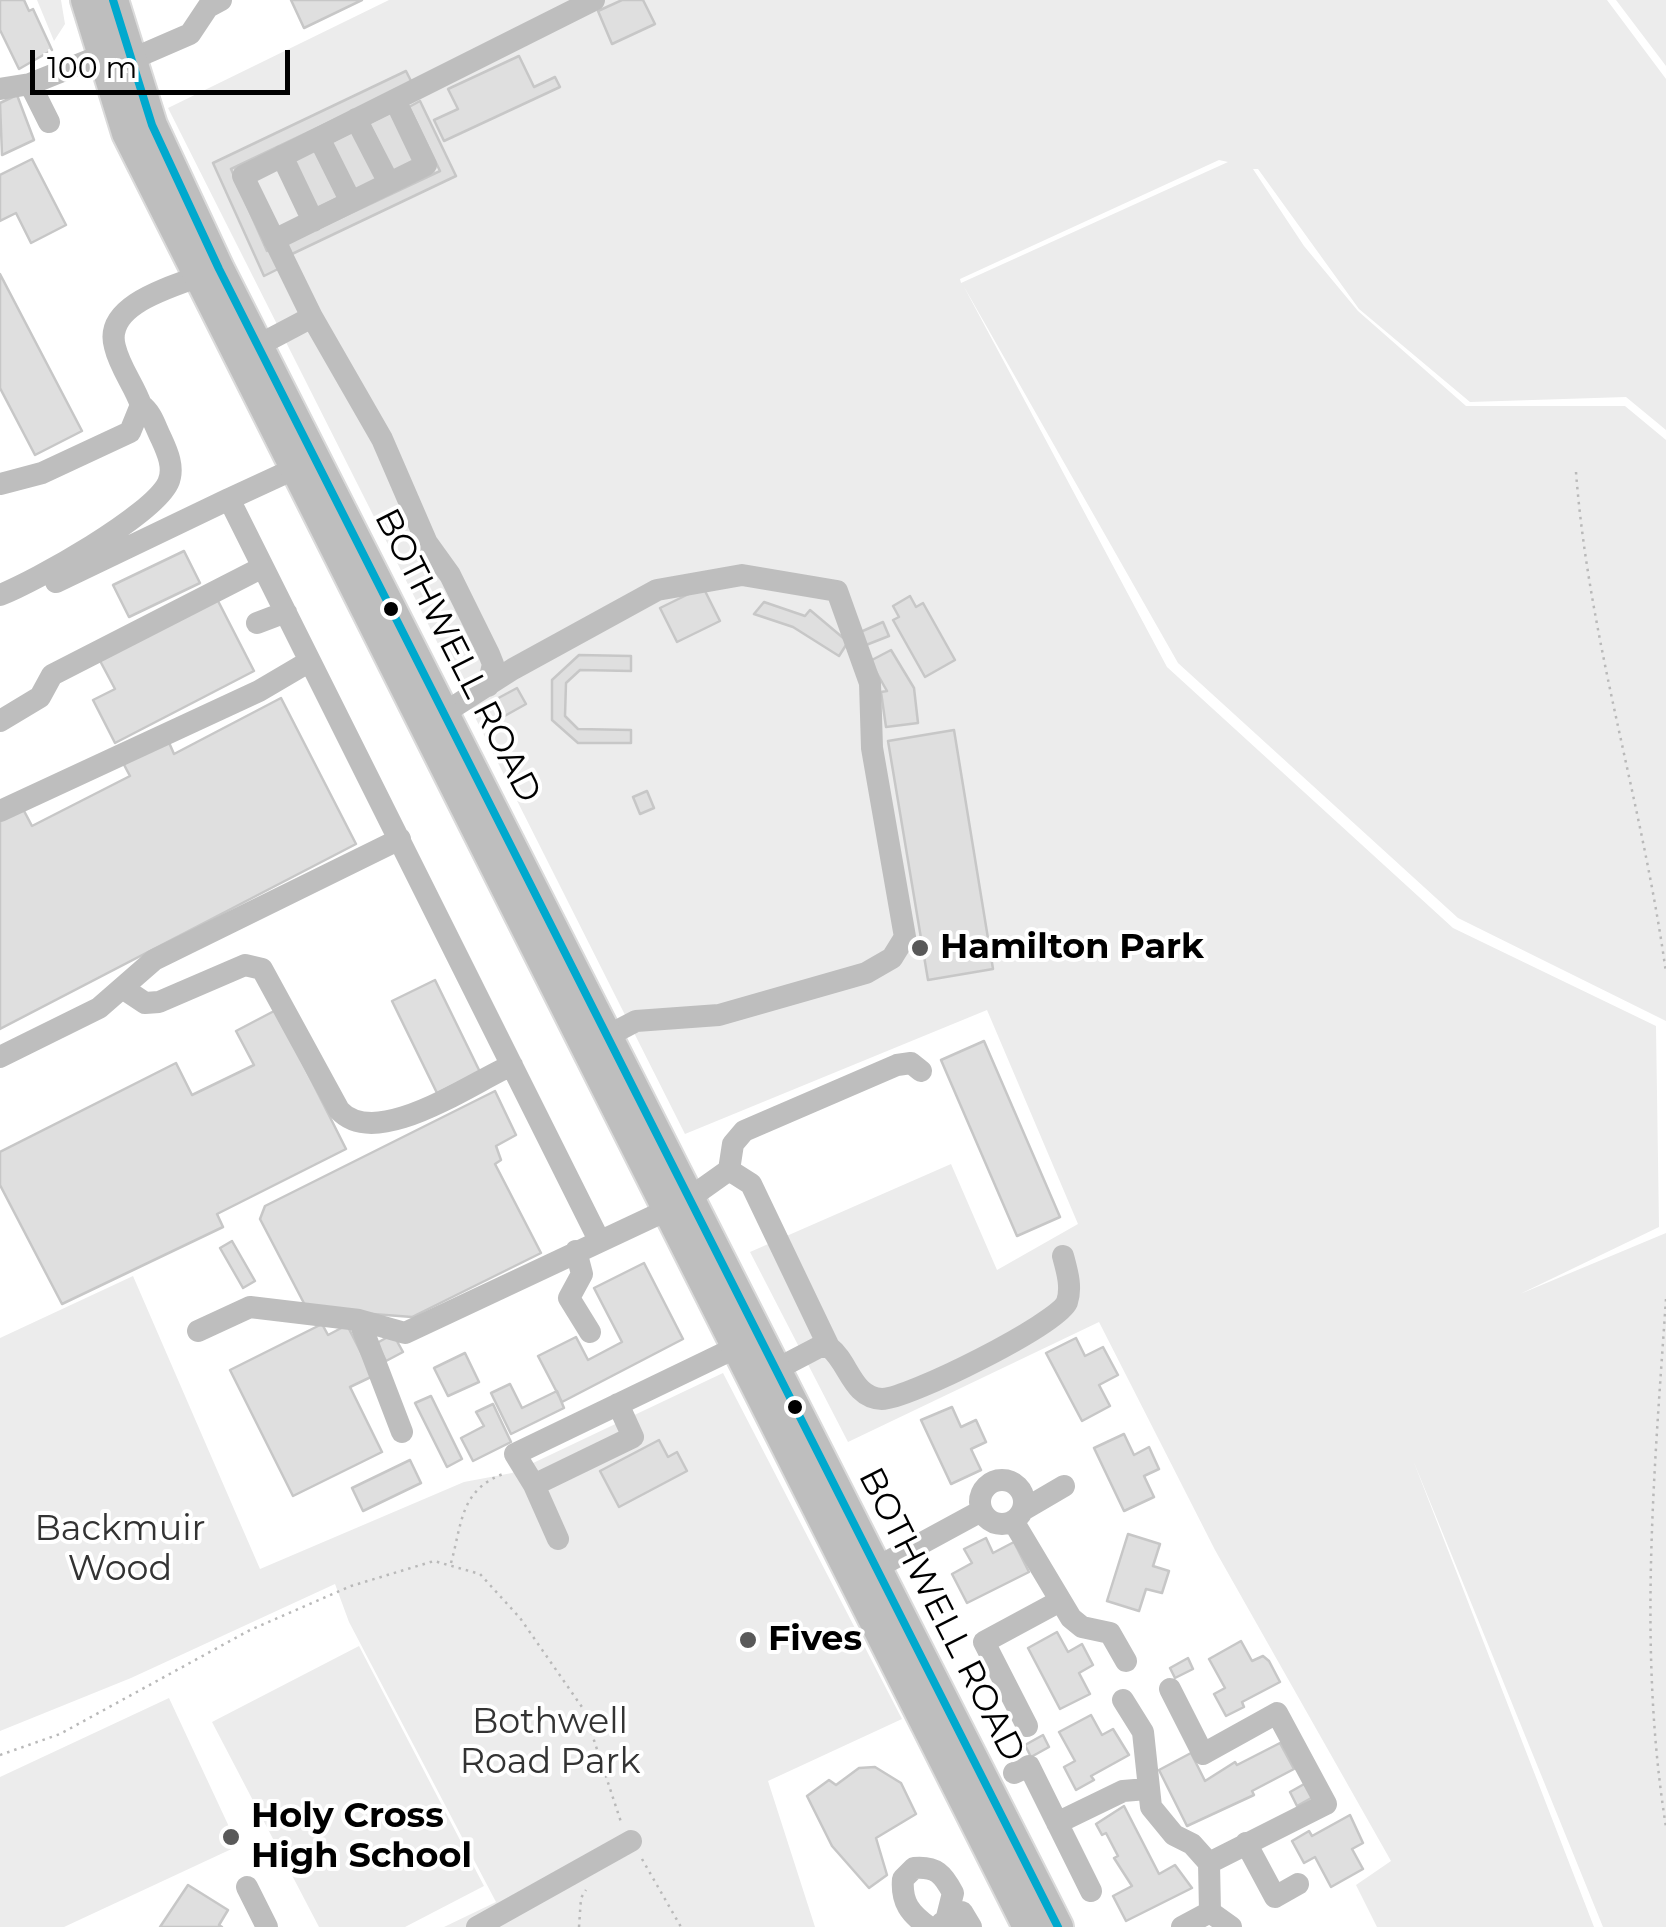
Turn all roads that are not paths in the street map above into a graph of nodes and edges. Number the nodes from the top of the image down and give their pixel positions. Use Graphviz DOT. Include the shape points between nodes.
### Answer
graph roads {
  1 [pos="86,0"];
  2 [pos="113,0"];
  3 [pos="221,0"];
  4 [pos="594,0"];
  5 [pos="115,58"];
  6 [pos="30,84"];
  7 [pos="0,88"];
  8 [pos="395,100"];
  9 [pos="356,119"];
  10 [pos="49,122"];
  11 [pos="319,138"];
  12 [pos="282,156"];
  13 [pos="389,183"];
  14 [pos="352,202"];
  15 [pos="312,221"];
  16 [pos="274,240"];
  17 [pos="208,273"];
  18 [pos="123,313"];
  19 [pos="312,318"];
  20 [pos="91,330"];
  21 [pos="258,345"];
  22 [pos="141,405"];
  23 [pos="130,432"];
  24 [pos="169,455"];
  25 [pos="294,469"];
  26 [pos="0,484"];
  27 [pos="229,499"];
  28 [pos="263,567"];
  29 [pos="0,595"];
  30 [pos="0,610"];
  31 [pos="286,612"];
  32 [pos="258,623"];
  33 [pos="310,661"];
  34 [pos="488,686"];
  35 [pos="434,720"];
  36 [pos="0,721"];
  37 [pos="0,811"];
  38 [pos="400,838"];
  39 [pos="124,988"];
  40 [pos="596,1042"];
  41 [pos="0,1057"];
  42 [pos="512,1065"];
  43 [pos="921,1070"];
  44 [pos="729,1170"];
  45 [pos="678,1204"];
  46 [pos="598,1240"];
  47 [pos="576,1251"];
  48 [pos="1064,1256"];
  49 [pos="359,1320"];
  50 [pos="198,1330"];
  51 [pos="590,1332"];
  52 [pos="746,1342"];
  53 [pos="829,1347"];
  54 [pos="775,1370"];
  55 [pos="618,1404"];
  56 [pos="402,1432"];
  57 [pos="529,1476"];
  58 [pos="1064,1486"];
  59 [pos="981,1511"];
  60 [pos="1018,1515"];
  61 [pos="558,1539"];
  62 [pos="864,1575"];
  63 [pos="1060,1601"];
  64 [pos="1126,1661"];
  65 [pos="1170,1689"];
  66 [pos="1123,1700"];
  67 [pos="1182,1713"];
  68 [pos="1026,1726"];
  69 [pos="1143,1732"];
  70 [pos="1014,1773"];
  71 [pos="1147,1789"];
  72 [pos="1057,1823"];
  73 [pos="630,1841"];
  74 [pos="1246,1843"];
  75 [pos="1210,1863"];
  76 [pos="1298,1884"];
  77 [pos="246,1888"];
  78 [pos="1091,1890"];
  79 [pos="1210,1912"];
  80 [pos="936,1925"];
  81 [pos="266,1927"];
  82 [pos="476,1927"];
  83 [pos="970,1927"];
  84 [pos="1028,1927"];
  85 [pos="1058,1927"];
  86 [pos="1182,1927"];
  87 [pos="1231,1927"];
  1 -- 5 [label="main road, BOTHWELL ROAD"];
  2 -- 5 [label="main road, BOTHWELL ROAD"];
  3 -- 5 [label="street" via="208,6 190,34"];
  4 -- 8 [label="street"];
  5 -- 6 [label="street"];
  5 -- 17 [label="main road, BOTHWELL ROAD" via="152,125"];
  6 -- 7 [label="street"];
  6 -- 10 [label="street"];
  8 -- 9 [label="street"];
  8 -- 13 [label="street" via="426,165"];
  9 -- 11 [label="street"];
  9 -- 13 [label="street"];
  11 -- 12 [label="street"];
  11 -- 14 [label="street"];
  12 -- 15 [label="street"];
  12 -- 16 [label="street" via="243,176"];
  13 -- 14 [label="street"];
  14 -- 15 [label="street"];
  15 -- 16 [label="street"];
  16 -- 19 [label="street"];
  17 -- 18 [label="street"];
  17 -- 21 [label="main road, BOTHWELL ROAD"];
  17 -- 25 [label="main road, BOTHWELL ROAD"];
  18 -- 20 [label="street"];
  18 -- 22 [label="street" via="114,345"];
  19 -- 21 [label="street"];
  19 -- 34 [label="street" via="382,440 427,543 489,654"];
  21 -- 35 [label="main road, BOTHWELL ROAD"];
  22 -- 23 [label="street"];
  22 -- 24 [label="street"];
  23 -- 24 [label="street"];
  23 -- 26 [label="street" via="42,473"];
  24 -- 29 [label="street" via="168,484 153,500 65,562"];
  25 -- 27 [label="street"];
  25 -- 35 [label="main road, BOTHWELL ROAD"];
  27 -- 28 [label="street"];
  27 -- 30 [label="street"];
  28 -- 31 [label="street"];
  28 -- 36 [label="street" via="52,675 40,697"];
  31 -- 32 [label="street"];
  31 -- 33 [label="street"];
  33 -- 37 [label="street"];
  33 -- 38 [label="street"];
  34 -- 35 [label="street"];
  34 -- 40 [label="street" via="658,590 742,575 836,591 870,683 872,748 906,937 892,958 866,973 719,1015 636,1021"];
  35 -- 40 [label="main road, BOTHWELL ROAD"];
  38 -- 39 [label="street" via="154,960"];
  38 -- 42 [label="street"];
  39 -- 41 [label="street" via="99,1008"];
  39 -- 42 [label="street" via="146,1003 160,1002 245,965 262,969 339,1110 363,1124 422,1110"];
  40 -- 45 [label="main road, BOTHWELL ROAD"];
  42 -- 46 [label="street"];
  43 -- 44 [label="street" via="897,1065 744,1132 733,1144"];
  44 -- 45 [label="street"];
  44 -- 53 [label="street" via="751,1184"];
  45 -- 46 [label="street"];
  45 -- 52 [label="main road, BOTHWELL ROAD"];
  46 -- 47 [label="street"];
  47 -- 49 [label="street" via="405,1333"];
  47 -- 51 [label="street" via="582,1274 569,1298"];
  48 -- 53 [label="street" via="1066,1305 1044,1325 910,1391 881,1399 858,1389"];
  49 -- 50 [label="street" via="250,1306"];
  49 -- 56 [label="street"];
  52 -- 54 [label="main road, BOTHWELL ROAD"];
  52 -- 55 [label="street"];
  52 -- 62 [label="main road, BOTHWELL ROAD"];
  53 -- 54 [label="street"];
  54 -- 62 [label="main road, BOTHWELL ROAD"];
  55 -- 57 [label="street" via="516,1454"];
  55 -- 57 [label="street" via="633,1436"];
  57 -- 61 [label="street"];
  58 -- 60 [label="street"];
  59 -- 60 [label="street" via="999,1524"];
  59 -- 60 [label="street" via="982,1490 1001,1479 1020,1488"];
  59 -- 62 [label="street"];
  60 -- 63 [label="street"];
  62 -- 84 [label="main road, BOTHWELL ROAD"];
  62 -- 85 [label="main road, BOTHWELL ROAD"];
  63 -- 64 [label="street" via="1082,1627 1110,1633"];
  63 -- 68 [label="street" via="984,1642"];
  65 -- 67 [label="street"];
  66 -- 69 [label="street"];
  67 -- 69 [label="street"];
  67 -- 74 [label="street" via="1202,1754 1278,1713 1326,1804"];
  69 -- 71 [label="street"];
  70 -- 72 [label="street" via="1029,1766"];
  71 -- 72 [label="street" via="1123,1791"];
  71 -- 75 [label="street" via="1159,1820"];
  72 -- 78 [label="street"];
  73 -- 82 [label="street"];
  74 -- 75 [label="street"];
  74 -- 76 [label="street" via="1274,1897"];
  75 -- 79 [label="street"];
  77 -- 81 [label="street"];
  79 -- 86 [label="street"];
  79 -- 87 [label="street"];
  80 -- 83 [label="street" via="962,1912"];
}
